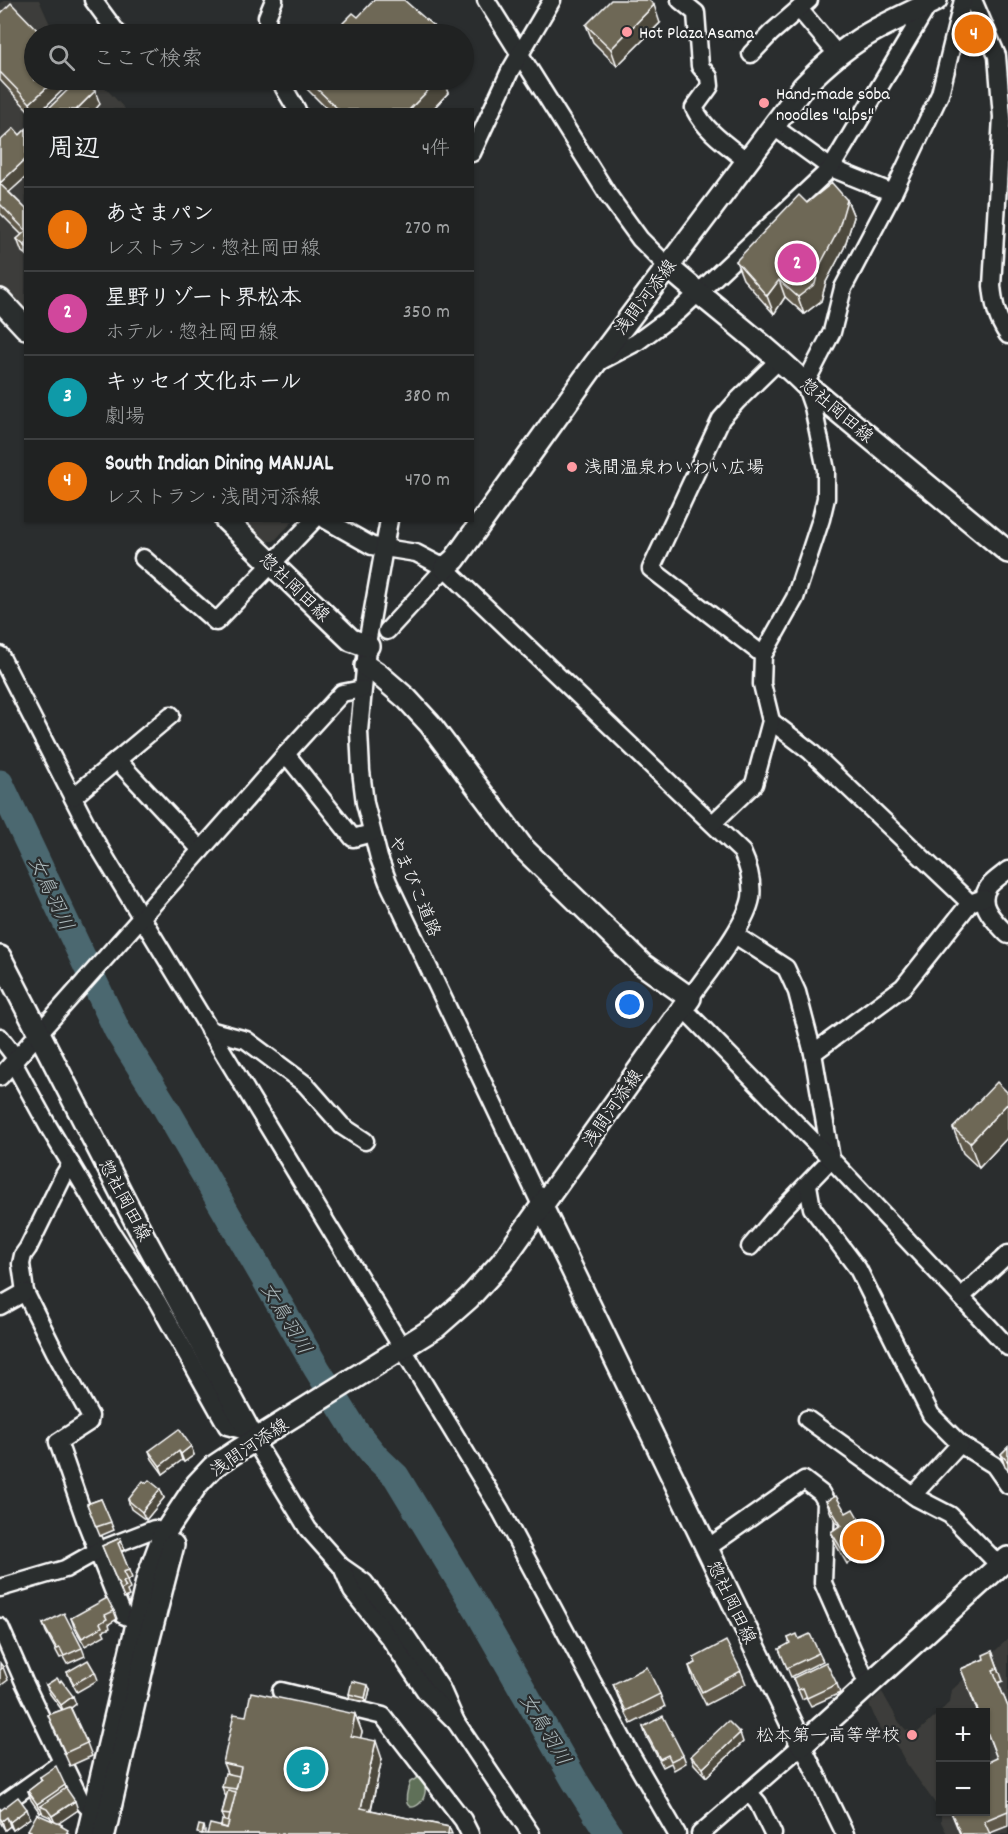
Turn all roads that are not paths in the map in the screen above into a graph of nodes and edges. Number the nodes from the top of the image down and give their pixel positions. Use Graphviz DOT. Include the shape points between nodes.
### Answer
graph roads {
  1 [pos="93,0"];
  2 [pos="273,0"];
  3 [pos="552,0"];
  4 [pos="680,0"];
  5 [pos="963,0"];
  6 [pos="973,0"];
  7 [pos="932,2"];
  8 [pos="493,4"];
  9 [pos="801,4"];
  10 [pos="111,24"];
  11 [pos="268,24"];
  12 [pos="519,54"];
  13 [pos="751,54"];
  14 [pos="838,55"];
  15 [pos="285,90"];
  16 [pos="296,108"];
  17 [pos="774,127"];
  18 [pos="474,149"];
  19 [pos="747,161"];
  20 [pos="831,168"];
  21 [pos="893,193"];
  22 [pos="668,267"];
  23 [pos="698,294"];
  24 [pos="0,300"];
  25 [pos="24,326"];
  26 [pos="1008,335"];
  27 [pos="780,359"];
  28 [pos="594,365"];
  29 [pos="805,384"];
  30 [pos="228,522"];
  31 [pos="311,522"];
  32 [pos="330,522"];
  33 [pos="389,522"];
  34 [pos="384,548"];
  35 [pos="1008,552"];
  36 [pos="143,558"];
  37 [pos="272,565"];
  38 [pos="445,568"];
  39 [pos="387,631"];
  40 [pos="0,655"];
  41 [pos="763,655"];
  42 [pos="367,656"];
  43 [pos="363,689"];
  44 [pos="171,715"];
  45 [pos="771,721"];
  46 [pos="286,754"];
  47 [pos="117,760"];
  48 [pos="73,797"];
  49 [pos="713,823"];
  50 [pos="372,833"];
  51 [pos="201,850"];
  52 [pos="1008,870"];
  53 [pos="977,900"];
  54 [pos="138,921"];
  55 [pos="735,935"];
  56 [pos="1008,935"];
  57 [pos="0,957"];
  58 [pos="687,1003"];
  59 [pos="45,1027"];
  60 [pos="209,1030"];
  61 [pos="0,1037"];
  62 [pos="813,1053"];
  63 [pos="15,1060"];
  64 [pos="0,1077"];
  65 [pos="366,1141"];
  66 [pos="831,1159"];
  67 [pos="71,1164"];
  68 [pos="808,1185"];
  69 [pos="542,1207"];
  70 [pos="750,1247"];
  71 [pos="1008,1254"];
  72 [pos="25,1292"];
  73 [pos="961,1297"];
  74 [pos="0,1306"];
  75 [pos="1008,1347"];
  76 [pos="398,1351"];
  77 [pos="807,1419"];
  78 [pos="258,1434"];
  79 [pos="960,1444"];
  80 [pos="1008,1485"];
  81 [pos="913,1495"];
  82 [pos="177,1512"];
  83 [pos="164,1534"];
  84 [pos="706,1549"];
  85 [pos="97,1551"];
  86 [pos="1004,1562"];
  87 [pos="0,1588"];
  88 [pos="138,1622"];
  89 [pos="0,1627"];
  90 [pos="868,1685"];
  91 [pos="281,1691"];
  92 [pos="802,1745"];
  93 [pos="63,1762"];
  94 [pos="749,1793"];
  95 [pos="0,1806"];
  96 [pos="93,1812"];
  97 [pos="88,1834"];
  98 [pos="104,1834"];
  99 [pos="471,1834"];
  100 [pos="531,1834"];
  101 [pos="677,1834"];
  102 [pos="700,1834"];
  103 [pos="773,1834"];
  104 [pos="844,1834"];
  1 -- 10 [label="street"];
  2 -- 11 [label="street"];
  3 -- 12 [label="street"];
  4 -- 19 [label="street" via="696,14 700,66 709,77 710,86 694,108 712,133"];
  5 -- 21 [label="street" via="940,94"];
  6 -- 26 [label="street" via="997,56 1002,117 992,286 994,308"];
  7 -- 14 [label="main road, 浅間河添線" via="876,29"];
  7 -- 20 [label="street"];
  8 -- 12 [label="street"];
  9 -- 13 [label="street"];
  9 -- 14 [label="street"];
  12 -- 18 [label="street"];
  12 -- 22 [label="street" via="608,195 640,239"];
  14 -- 17 [label="main road, 浅間河添線" via="803,87"];
  15 -- 16 [label="street"];
  17 -- 19 [label="main road, 浅間河添線"];
  17 -- 20 [label="street"];
  19 -- 22 [label="main road, 浅間河添線"];
  20 -- 21 [label="street"];
  20 -- 23 [label="street"];
  21 -- 29 [label="street" via="843,288 832,332"];
  22 -- 23 [label="main road, 惣社岡田線"];
  22 -- 28 [label="main road, 浅間河添線"];
  23 -- 27 [label="main road, 惣社岡田線"];
  23 -- 28 [label="street" via="637,342"];
  24 -- 25 [label="main road"];
  27 -- 29 [label="main road, 惣社岡田線"];
  27 -- 41 [label="street" via="721,419 651,569"];
  28 -- 38 [label="main road, 浅間河添線"];
  29 -- 35 [label="main road, 惣社岡田線"];
  29 -- 41 [label="street" via="826,470 826,498 795,598"];
  30 -- 37 [label="main road, 惣社岡田線"];
  31 -- 37 [label="street"];
  32 -- 34 [label="street" via="372,546"];
  33 -- 34 [label="street, やまびこ道路"];
  34 -- 38 [label="street" via="416,553"];
  34 -- 42 [label="street, やまびこ道路"];
  36 -- 37 [label="street" via="216,622"];
  37 -- 42 [label="main road, 惣社岡田線"];
  38 -- 39 [label="street, 浅間河添線"];
  38 -- 49 [label="street"];
  40 -- 48 [label="street"];
  41 -- 45 [label="street" via="762,684"];
  42 -- 43 [label="street, やまびこ道路"];
  42 -- 58 [label="main road" via="378,674 430,724 523,848"];
  43 -- 46 [label="street" via="342,693"];
  43 -- 50 [label="street, やまびこ道路" via="360,771"];
  44 -- 47 [label="street"];
  45 -- 49 [label="street" via="754,784"];
  45 -- 53 [label="street"];
  46 -- 50 [label="street" via="353,838"];
  46 -- 51 [label="street"];
  47 -- 48 [label="street"];
  47 -- 51 [label="street"];
  48 -- 54 [label="street"];
  49 -- 55 [label="street" via="742,852 751,880 751,899"];
  50 -- 69 [label="street, やまびこ道路" via="388,882"];
  51 -- 54 [label="street"];
  52 -- 53 [label="street"];
  53 -- 56 [label="street"];
  53 -- 62 [label="street" via="903,987"];
  54 -- 59 [label="street"];
  54 -- 60 [label="street"];
  55 -- 58 [label="street"];
  55 -- 62 [label="street" via="786,969 797,992"];
  57 -- 59 [label="main road, 惣社岡田線"];
  58 -- 66 [label="street"];
  58 -- 69 [label="main road, 浅間河添線"];
  59 -- 63 [label="street"];
  59 -- 78 [label="main road, 惣社岡田線" via="136,1222"];
  60 -- 65 [label="street" via="246,1040 305,1084 342,1126"];
  60 -- 76 [label="street"];
  61 -- 63 [label="street"];
  62 -- 66 [label="street"];
  63 -- 64 [label="street"];
  63 -- 67 [label="street"];
  66 -- 68 [label="street"];
  66 -- 73 [label="street"];
  67 -- 72 [label="street" via="23,1255"];
  67 -- 78 [label="street" via="157,1301 227,1426"];
  68 -- 70 [label="street"];
  68 -- 79 [label="street" via="812,1208 858,1269 931,1415"];
  69 -- 76 [label="main road, 浅間河添線" via="501,1263 469,1298 436,1327"];
  69 -- 84 [label="main road, 惣社岡田線"];
  71 -- 73 [label="street"];
  72 -- 74 [label="street"];
  72 -- 85 [label="street" via="90,1416 89,1422 58,1442"];
  73 -- 75 [label="street"];
  76 -- 78 [label="main road, 浅間河添線"];
  76 -- 101 [label="street" via="501,1511"];
  77 -- 81 [label="street"];
  78 -- 82 [label="main road, 浅間河添線" via="213,1467"];
  78 -- 100 [label="street" via="308,1529 341,1566 352,1591 426,1692 456,1722"];
  79 -- 80 [label="street" via="994,1465"];
  79 -- 81 [label="street"];
  81 -- 86 [label="street" via="950,1515"];
  82 -- 83 [label="main road, 浅間河添線"];
  82 -- 98 [label="main road, 浅間河添線" via="174,1539"];
  83 -- 85 [label="street" via="154,1529"];
  83 -- 88 [label="main road, 浅間河添線" via="148,1577"];
  84 -- 90 [label="street" via="804,1480 821,1493 826,1502 823,1582"];
  84 -- 92 [label="main road, 惣社岡田線"];
  85 -- 87 [label="street" via="65,1569"];
  85 -- 88 [label="street" via="123,1615"];
  86 -- 90 [label="main road"];
  88 -- 96 [label="main road, 浅間河添線"];
  89 -- 93 [label="street"];
  90 -- 92 [label="main road"];
  91 -- 99 [label="street" via="383,1716"];
  92 -- 94 [label="street"];
  92 -- 104 [label="street"];
  93 -- 95 [label="street"];
  93 -- 96 [label="street" via="80,1799"];
  94 -- 102 [label="street"];
  94 -- 103 [label="street"];
  96 -- 97 [label="main road, 浅間河添線"];
}
